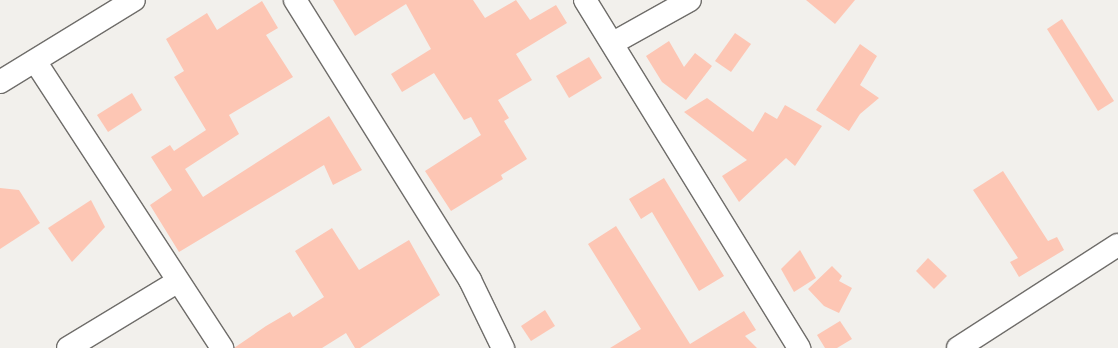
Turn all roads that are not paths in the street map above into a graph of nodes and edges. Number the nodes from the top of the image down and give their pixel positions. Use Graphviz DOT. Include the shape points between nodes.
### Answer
graph roads {
  1 [pos="134,0"];
  2 [pos="294,0"];
  3 [pos="585,0"];
  4 [pos="690,0"];
  5 [pos="613,43"];
  6 [pos="35,61"];
  7 [pos="0,82"];
  8 [pos="1118,244"];
  9 [pos="177,282"];
  10 [pos="68,348"];
  11 [pos="222,348"];
  12 [pos="503,348"];
  13 [pos="800,348"];
  14 [pos="958,348"];
  1 -- 6 [label="street"];
  2 -- 12 [label="street" via="470,280"];
  3 -- 5 [label="street"];
  4 -- 5 [label="street"];
  5 -- 13 [label="street"];
  6 -- 7 [label="street"];
  6 -- 9 [label="street"];
  8 -- 14 [label="street"];
  9 -- 10 [label="street"];
  9 -- 11 [label="street"];
}
